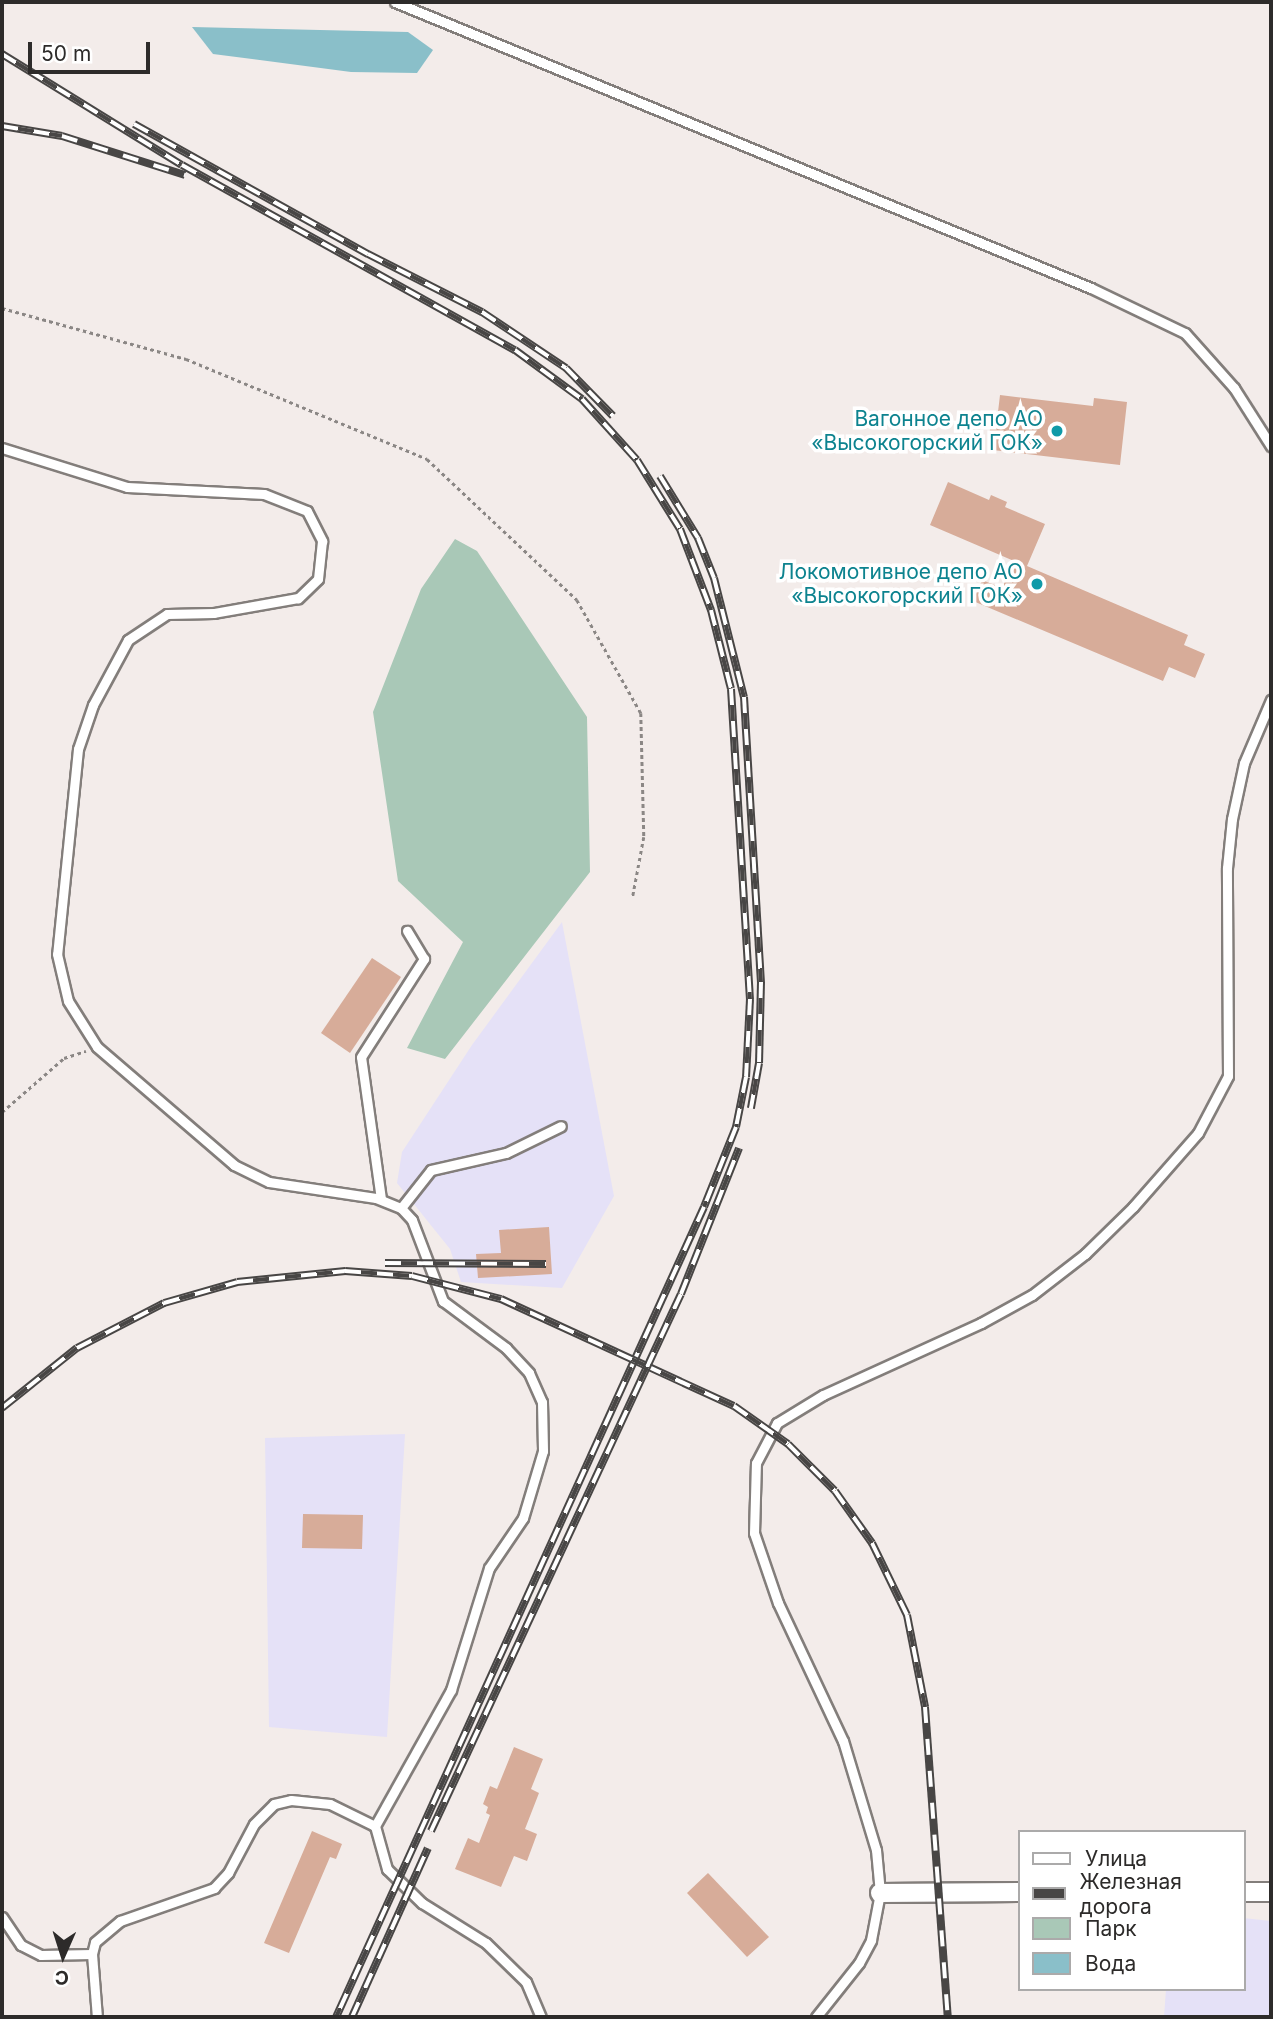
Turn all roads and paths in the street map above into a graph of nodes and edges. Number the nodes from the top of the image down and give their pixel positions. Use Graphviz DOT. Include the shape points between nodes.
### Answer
graph roads {
  1 [pos="395,2"];
  2 [pos="2,308"];
  3 [pos="1271,446"];
  4 [pos="2,448"];
  5 [pos="1271,700"];
  6 [pos="633,896"];
  7 [pos="407,931"];
  8 [pos="97,1047"];
  9 [pos="2,1112"];
  10 [pos="561,1126"];
  11 [pos="381,1199"];
  12 [pos="401,1208"];
  13 [pos="375,1826"];
  14 [pos="1018,1892"];
  15 [pos="1245,1892"];
  16 [pos="1271,1892"];
  17 [pos="880,1894"];
  18 [pos="2,1917"];
  19 [pos="92,1954"];
  20 [pos="97,2017"];
  21 [pos="541,2017"];
  22 [pos="816,2017"];
  1 -- 3 [label="lane" via="1091,288 1185,333 1234,388"];
  2 -- 6 [label="path" via="186,359 426,458 577,600 640,713 644,838"];
  4 -- 8 [label="lane" via="127,487 264,494 307,511 322,541 318,579 307,592 264,605 167,614 128,640 93,705 78,749 57,954 68,1001"];
  5 -- 17 [label="lane" via="1244,763 1232,819 1227,868 1228,1076 1198,1133 1085,1254 1032,1295 777,1423 756,1463 754,1533 778,1603 844,1741 864,1803"];
  7 -- 11 [label="lane" via="424,959 361,1057"];
  8 -- 9 [label="path" via="64,1058"];
  8 -- 11 [label="lane" via="234,1165 270,1182"];
  10 -- 12 [label="lane" via="506,1153 431,1170"];
  11 -- 12 [label="lane"];
  12 -- 13 [label="lane" via="412,1220 443,1301 506,1348 528,1373 542,1402 545,1440 518,1529 489,1568 451,1690"];
  13 -- 19 [label="lane" via="330,1804 291,1800 274,1804 254,1824 228,1873 214,1888 120,1921 101,1935"];
  13 -- 21 [label="lane" via="387,1869 422,1903 486,1943 526,1982"];
  14 -- 17 [label="street"];
  15 -- 16 [label="street"];
  17 -- 22 [label="lane" via="871,1940 859,1963"];
  18 -- 19 [label="lane" via="21,1945 41,1955"];
  19 -- 20 [label="lane"];
}
